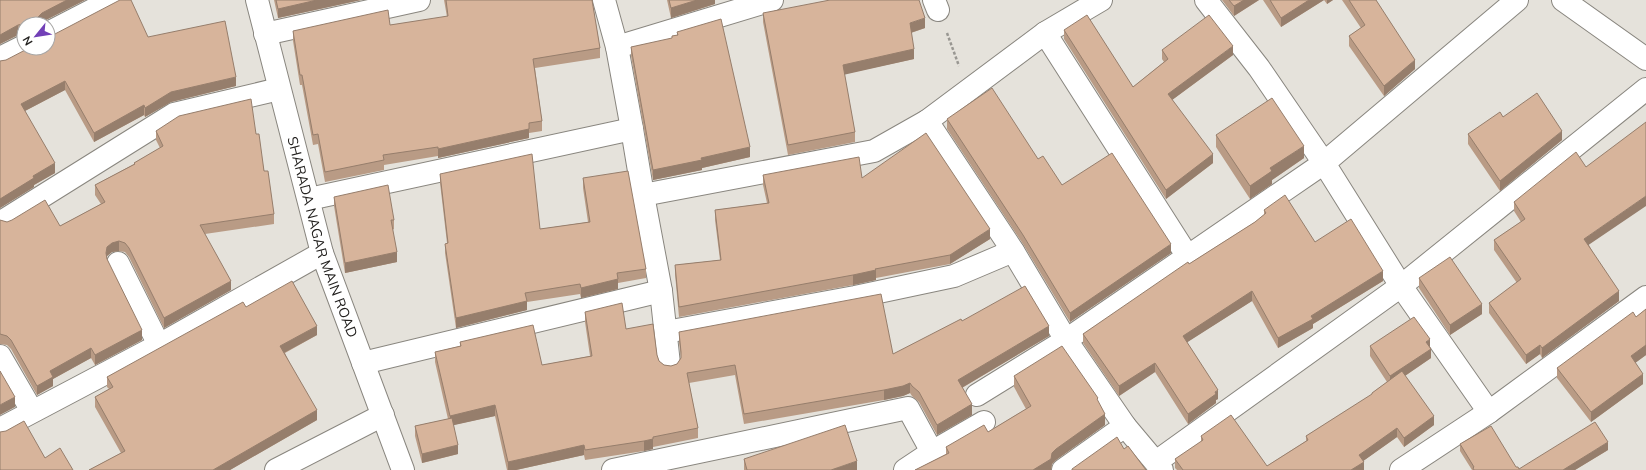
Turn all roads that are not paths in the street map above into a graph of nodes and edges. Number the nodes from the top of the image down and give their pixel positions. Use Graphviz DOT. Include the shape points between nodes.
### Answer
graph roads {
  1 [pos="112,0"];
  2 [pos="257,0"];
  3 [pos="419,0"];
  4 [pos="604,0"];
  5 [pos="772,0"];
  6 [pos="1101,0"];
  7 [pos="1206,0"];
  8 [pos="1517,0"];
  9 [pos="1563,0"];
  10 [pos="56,29"];
  11 [pos="1045,33"];
  12 [pos="265,34"];
  13 [pos="617,46"];
  14 [pos="16,50"];
  15 [pos="0,58"];
  16 [pos="1646,59"];
  17 [pos="279,89"];
  18 [pos="1646,89"];
  19 [pos="928,121"];
  20 [pos="632,129"];
  21 [pos="1324,163"];
  22 [pos="643,195"];
  23 [pos="308,199"];
  24 [pos="6,218"];
  25 [pos="1013,251"];
  26 [pos="322,253"];
  27 [pos="1188,257"];
  28 [pos="118,263"];
  29 [pos="1401,286"];
  30 [pos="661,291"];
  31 [pos="1646,297"];
  32 [pos="666,332"];
  33 [pos="1066,340"];
  34 [pos="159,345"];
  35 [pos="0,356"];
  36 [pos="363,363"];
  37 [pos="669,364"];
  38 [pos="977,395"];
  39 [pos="32,411"];
  40 [pos="1489,412"];
  41 [pos="383,415"];
  42 [pos="984,422"];
  43 [pos="1125,426"];
  44 [pos="0,429"];
  45 [pos="932,452"];
  46 [pos="1159,466"];
  47 [pos="276,470"];
  48 [pos="403,470"];
  49 [pos="613,470"];
  50 [pos="905,470"];
  51 [pos="1063,470"];
  52 [pos="1401,470"];
  1 -- 10 [label="street"];
  2 -- 12 [label="street, SHARADA NAGAR MAIN ROAD"];
  3 -- 12 [label="street"];
  4 -- 13 [label="street"];
  5 -- 13 [label="street"];
  6 -- 11 [label="street"];
  7 -- 21 [label="street" via="1259,68"];
  8 -- 21 [label="street"];
  9 -- 16 [label="street"];
  11 -- 19 [label="street"];
  11 -- 27 [label="street"];
  12 -- 17 [label="street, SHARADA NAGAR MAIN ROAD"];
  13 -- 20 [label="street"];
  14 -- 15 [label="street"];
  17 -- 23 [label="street, SHARADA NAGAR MAIN ROAD"];
  17 -- 24 [label="street" via="174,114"];
  18 -- 29 [label="street"];
  19 -- 22 [label="street" via="874,151"];
  19 -- 25 [label="street"];
  20 -- 22 [label="street"];
  20 -- 23 [label="street"];
  21 -- 27 [label="street"];
  21 -- 29 [label="street"];
  22 -- 30 [label="street"];
  23 -- 26 [label="street, SHARADA NAGAR MAIN ROAD"];
  25 -- 32 [label="street" via="954,276"];
  25 -- 33 [label="street"];
  26 -- 34 [label="street"];
  26 -- 36 [label="street, SHARADA NAGAR MAIN ROAD"];
  27 -- 33 [label="street"];
  28 -- 34 [label="street"];
  29 -- 40 [label="street"];
  29 -- 46 [label="street"];
  30 -- 32 [label="street"];
  30 -- 36 [label="street"];
  31 -- 40 [label="street"];
  32 -- 37 [label="street"];
  33 -- 38 [label="street"];
  33 -- 43 [label="street"];
  34 -- 39 [label="street"];
  35 -- 39 [label="street"];
  36 -- 41 [label="street, SHARADA NAGAR MAIN ROAD"];
  39 -- 44 [label="street"];
  40 -- 52 [label="street"];
  41 -- 47 [label="street"];
  41 -- 48 [label="street, SHARADA NAGAR MAIN ROAD"];
  42 -- 45 [label="street"];
  43 -- 46 [label="street"];
  43 -- 51 [label="street"];
  45 -- 49 [label="street" via="908,408"];
  45 -- 50 [label="street"];
}
